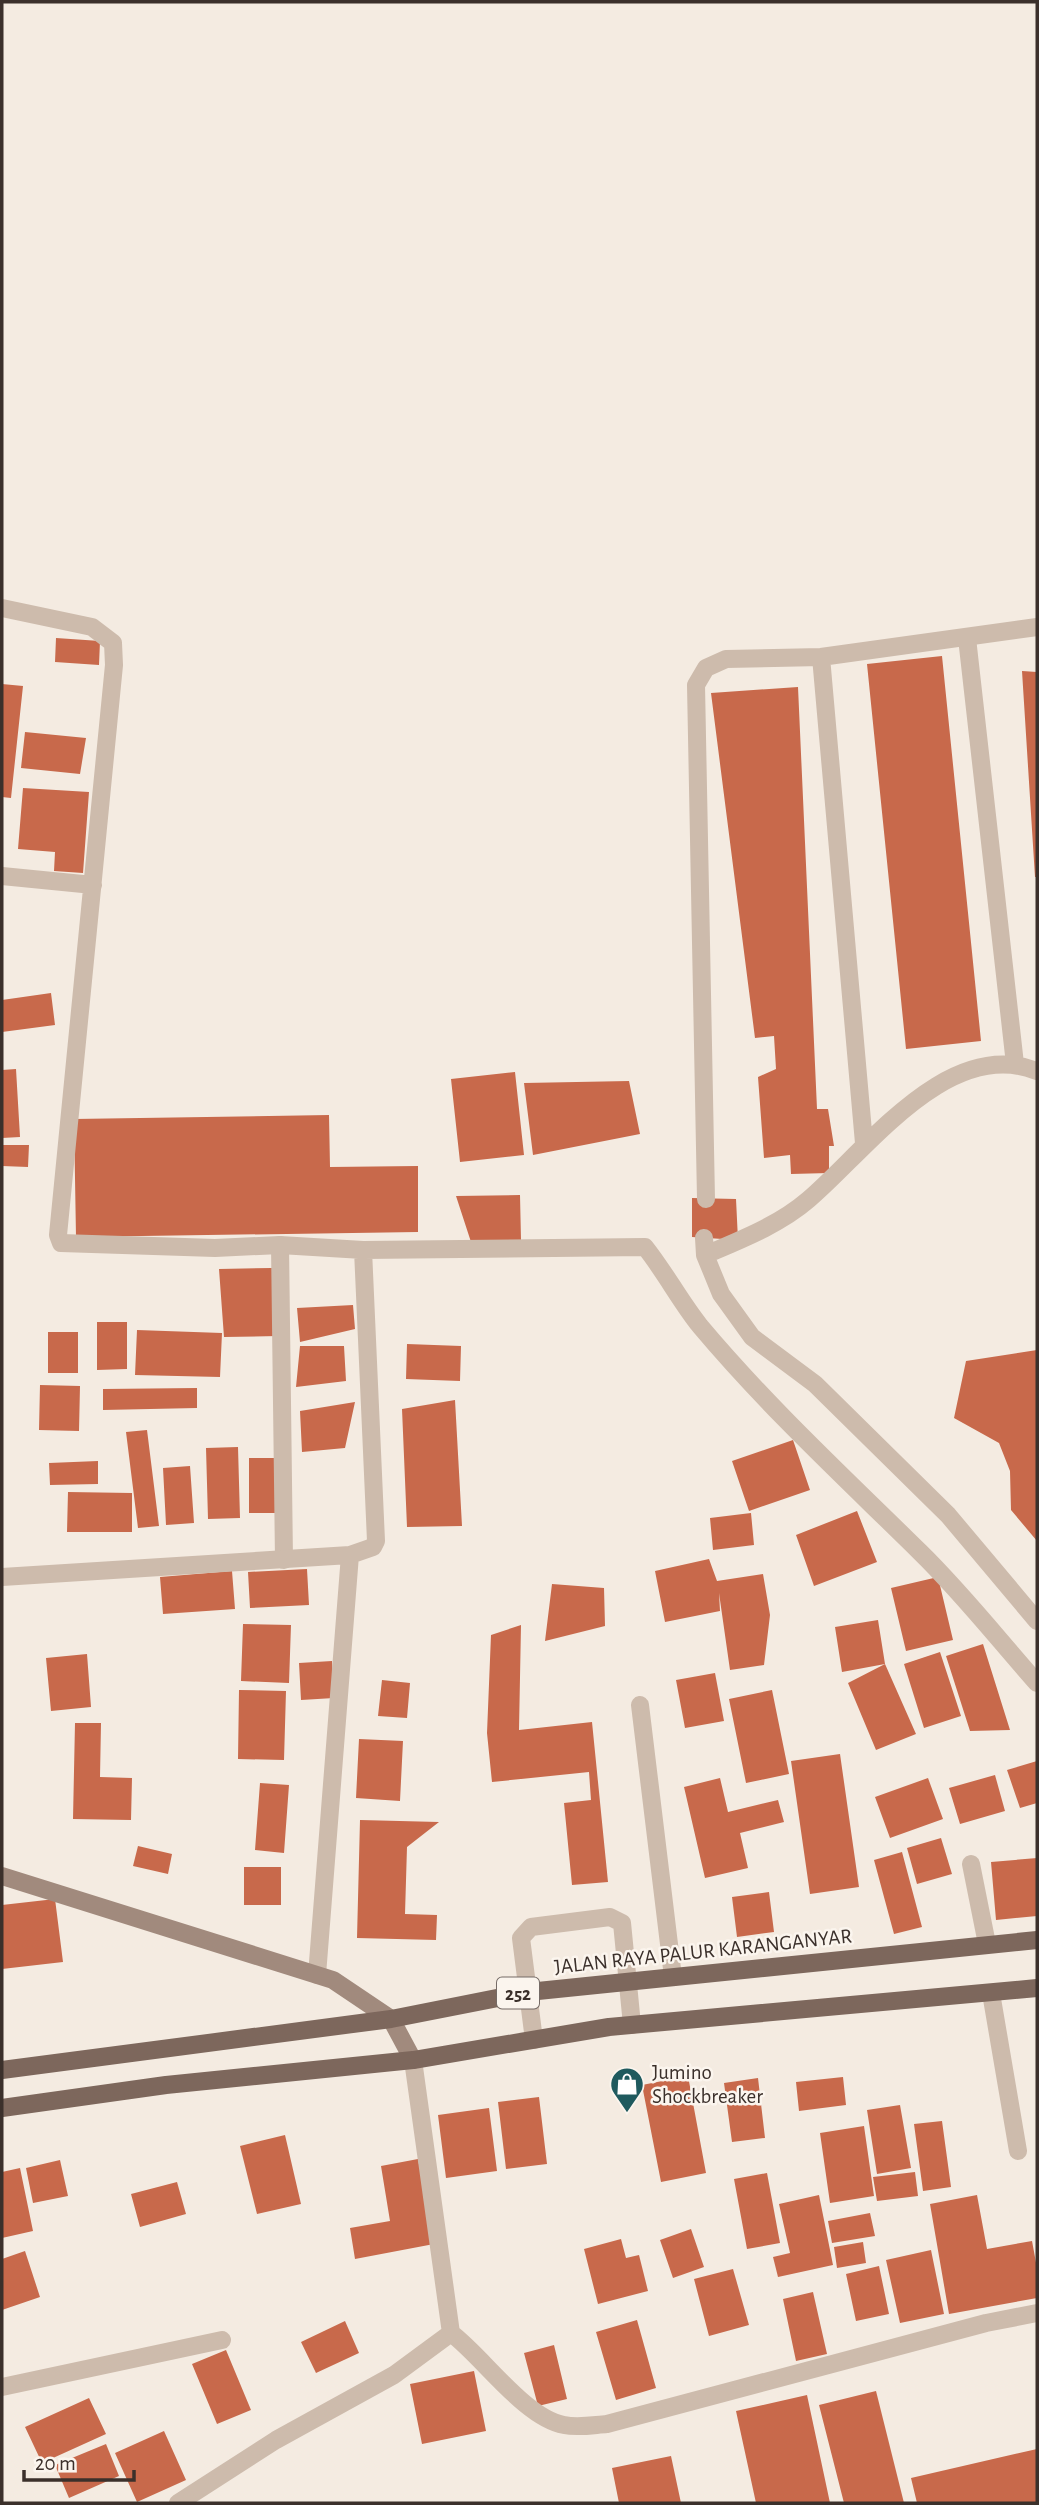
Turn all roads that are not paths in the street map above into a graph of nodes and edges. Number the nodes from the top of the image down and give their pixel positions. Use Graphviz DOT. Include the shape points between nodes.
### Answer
graph roads {
  1 [pos="2,608"];
  2 [pos="1037,627"];
  3 [pos="967,638"];
  4 [pos="821,657"];
  5 [pos="2,876"];
  6 [pos="93,885"];
  7 [pos="1015,1064"];
  8 [pos="1037,1071"];
  9 [pos="864,1143"];
  10 [pos="706,1199"];
  11 [pos="279,1245"];
  12 [pos="363,1250"];
  13 [pos="350,1555"];
  14 [pos="284,1560"];
  15 [pos="2,1577"];
  16 [pos="1037,1621"];
  17 [pos="1037,1683"];
  18 [pos="640,1705"];
  19 [pos="971,1864"];
  20 [pos="2,1877"];
  21 [pos="1037,1940"];
  22 [pos="986,1944"];
  23 [pos="317,1975"];
  24 [pos="673,1978"];
  25 [pos="629,1982"];
  26 [pos="1037,1989"];
  27 [pos="528,1992"];
  28 [pos="990,1993"];
  29 [pos="391,2019"];
  30 [pos="632,2025"];
  31 [pos="534,2040"];
  32 [pos="413,2060"];
  33 [pos="2,2070"];
  34 [pos="2,2108"];
  35 [pos="1018,2151"];
  36 [pos="1037,2313"];
  37 [pos="451,2333"];
  38 [pos="222,2340"];
  39 [pos="2,2388"];
  40 [pos="178,2503"];
  1 -- 6 [label="street" via="92,627 113,643"];
  2 -- 3 [label="street"];
  3 -- 4 [label="street"];
  3 -- 7 [label="street"];
  4 -- 9 [label="street"];
  4 -- 10 [label="street" via="726,659 706,668 696,685"];
  5 -- 6 [label="street"];
  6 -- 11 [label="street" via="59,1239 65,1244"];
  7 -- 8 [label="street"];
  7 -- 9 [label="street" via="986,1065 960,1074 930,1091"];
  9 -- 16 [label="street" via="807,1202 760,1231 704,1246 721,1294 752,1337 815,1384 948,1515"];
  11 -- 12 [label="street"];
  11 -- 14 [label="street"];
  12 -- 13 [label="street" via="376,1541 369,1551"];
  12 -- 17 [label="street" via="645,1247 699,1324 763,1396 830,1468 940,1572"];
  13 -- 14 [label="street"];
  13 -- 23 [label="street"];
  14 -- 15 [label="street"];
  18 -- 24 [label="street"];
  19 -- 22 [label="street"];
  20 -- 23 [label="street"];
  21 -- 22 [label="main road, JALAN RAYA PALUR KARANGANYAR / 252"];
  22 -- 24 [label="main road, JALAN RAYA PALUR KARANGANYAR / 252"];
  23 -- 29 [label="street" via="333,1980"];
  24 -- 25 [label="main road, JALAN RAYA PALUR KARANGANYAR / 252"];
  25 -- 27 [label="main road, JALAN RAYA PALUR KARANGANYAR / 252"];
  25 -- 27 [label="street" via="622,1923 610,1917 531,1927 524,1932"];
  25 -- 30 [label="street"];
  26 -- 28 [label="main road, 252"];
  27 -- 29 [label="main road, JALAN RAYA PALUR KARANGANYAR / 252"];
  27 -- 31 [label="street"];
  28 -- 30 [label="main road, 252"];
  28 -- 35 [label="street"];
  29 -- 32 [label="street"];
  29 -- 33 [label="main road, JALAN RAYA PALUR KARANGANYAR / 252"];
  30 -- 31 [label="main road, 252"];
  31 -- 32 [label="main road, 252"];
  32 -- 34 [label="main road, 252" via="166,2085"];
  32 -- 37 [label="street"];
  36 -- 37 [label="street" via="607,2424 582,2426 562,2425 542,2416"];
  37 -- 40 [label="street" via="394,2375 276,2440"];
  38 -- 39 [label="street"];
}
